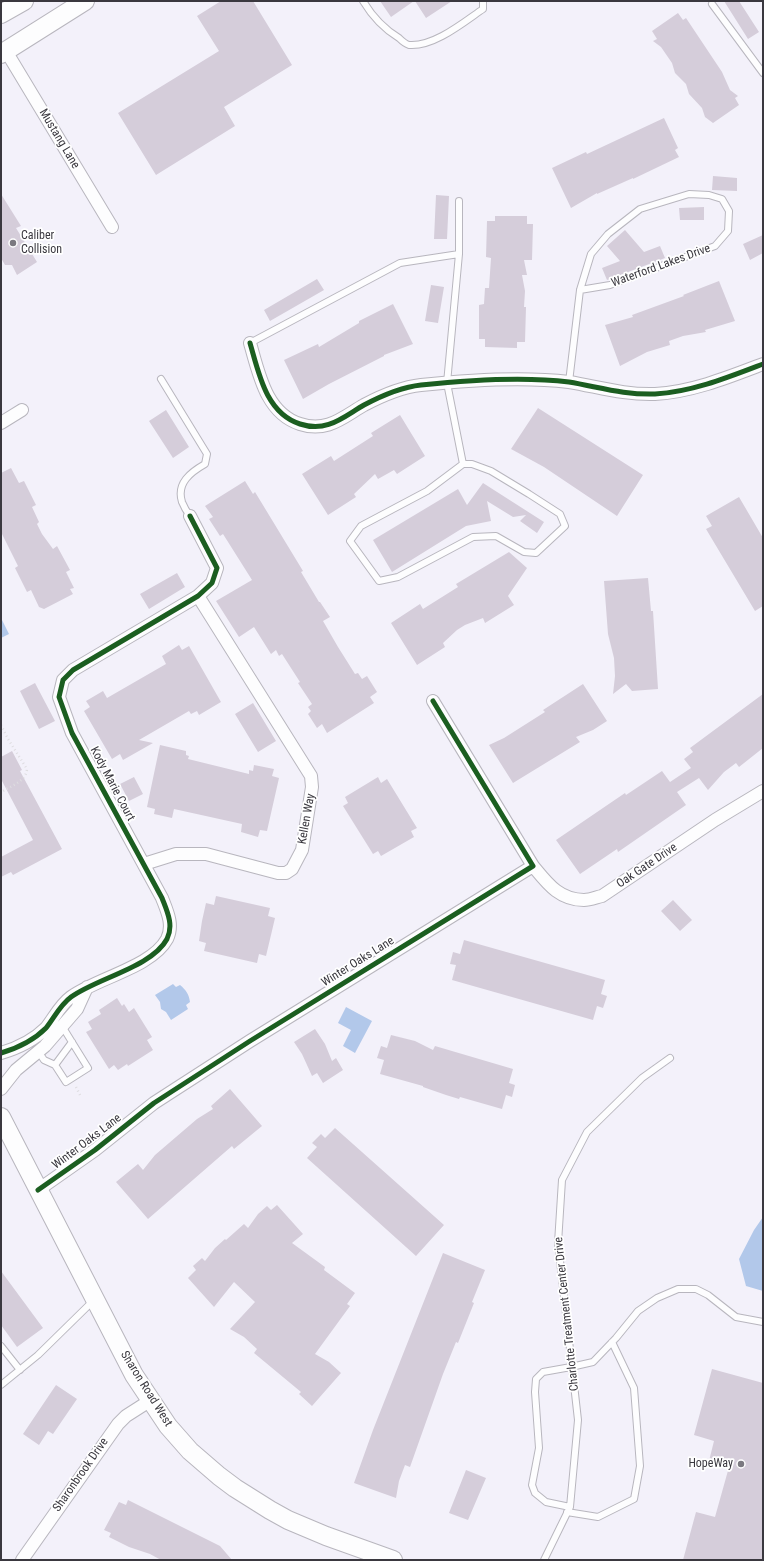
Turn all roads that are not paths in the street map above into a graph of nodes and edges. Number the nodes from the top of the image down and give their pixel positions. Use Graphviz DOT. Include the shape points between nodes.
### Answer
graph roads {
  1 [pos="24,1"];
  2 [pos="85,1"];
  3 [pos="363,1"];
  4 [pos="483,1"];
  5 [pos="712,4"];
  6 [pos="1,14"];
  7 [pos="4,52"];
  8 [pos="763,73"];
  9 [pos="459,202"];
  10 [pos="112,227"];
  11 [pos="459,254"];
  12 [pos="580,290"];
  13 [pos="250,343"];
  14 [pos="763,364"];
  15 [pos="161,379"];
  16 [pos="569,382"];
  17 [pos="447,383"];
  18 [pos="22,410"];
  19 [pos="1,423"];
  20 [pos="463,464"];
  21 [pos="190,516"];
  22 [pos="198,596"];
  23 [pos="433,701"];
  24 [pos="763,791"];
  25 [pos="144,864"];
  26 [pos="533,866"];
  27 [pos="87,987"];
  28 [pos="52,1018"];
  29 [pos="62,1026"];
  30 [pos="31,1040"];
  31 [pos="72,1042"];
  32 [pos="38,1051"];
  33 [pos="1,1054"];
  34 [pos="670,1058"];
  35 [pos="55,1065"];
  36 [pos="1,1089"];
  37 [pos="1,1117"];
  38 [pos="38,1190"];
  39 [pos="95,1299"];
  40 [pos="763,1322"];
  41 [pos="612,1342"];
  42 [pos="1,1346"];
  43 [pos="572,1367"];
  44 [pos="20,1370"];
  45 [pos="1,1384"];
  46 [pos="151,1400"];
  47 [pos="568,1510"];
  48 [pos="22,1560"];
  49 [pos="393,1560"];
  50 [pos="544,1560"];
  1 -- 6 [label="main road"];
  2 -- 7 [label="main road"];
  3 -- 4 [label="lane" via="386,30 408,45 426,43 446,34 483,9"];
  5 -- 8 [label="lane"];
  7 -- 10 [label="street, Mustang Lane"];
  9 -- 11 [label="lane"];
  11 -- 13 [label="lane" via="400,263"];
  11 -- 17 [label="lane"];
  12 -- 12 [label="lane, Waterford Lakes Drive" via="610,285 715,246 728,230 729,211 722,200 709,195 689,194 640,209 608,234 590,254"];
  12 -- 16 [label="lane, Waterford Lakes Drive"];
  13 -- 17 [label="street" via="263,384 274,407 287,418 307,426 337,422 364,405 391,393 419,385"];
  14 -- 16 [label="street" via="730,377 657,394 627,393"];
  15 -- 21 [label="lane" via="207,454 205,464 191,472 182,485 182,501"];
  16 -- 17 [label="street" via="531,379"];
  17 -- 20 [label="lane"];
  18 -- 19 [label="street"];
  20 -- 20 [label="lane" via="427,491 361,526 350,542 379,581 398,577 473,538 496,536 524,552 536,553 565,526 560,514 529,494 491,471 472,464"];
  21 -- 22 [label="street, Kody Marie Court" via="217,568 212,583"];
  22 -- 25 [label="street, Kody Marie Court" via="72,670 63,680 59,697 72,733"];
  22 -- 25 [label="street, Kellen Way" via="311,776 312,787 302,850 292,869 286,873 206,854 176,854"];
  23 -- 26 [label="street"];
  24 -- 26 [label="street, Oak Gate Drive" via="602,896 585,900 567,898 552,888"];
  25 -- 27 [label="street, Kody Marie Court" via="169,915 170,928 166,939 146,960"];
  26 -- 38 [label="street, Winter Oaks Lane" via="160,1099 95,1150"];
  27 -- 28 [label="street, Kody Marie Court" via="70,998"];
  27 -- 29 [label="street" via="77,1009"];
  28 -- 29 [label="street"];
  28 -- 30 [label="street, Kody Marie Court" via="46,1028"];
  29 -- 31 [label="lane"];
  29 -- 32 [label="street"];
  30 -- 32 [label="street"];
  30 -- 33 [label="street, Kody Marie Court"];
  31 -- 35 [label="lane"];
  31 -- 35 [label="lane" via="88,1068 66,1082"];
  32 -- 35 [label="lane" via="44,1060"];
  32 -- 36 [label="street" via="16,1070"];
  34 -- 43 [label="lane, Charlotte Treatment Center Drive" via="642,1078 587,1132 562,1180 558,1243"];
  37 -- 38 [label="main road, Sharon Road West"];
  38 -- 39 [label="main road, Sharon Road West"];
  39 -- 44 [label="lane"];
  39 -- 46 [label="main road, Sharon Road West" via="134,1375"];
  40 -- 41 [label="lane" via="736,1317 696,1289 678,1289 656,1298 638,1311"];
  41 -- 43 [label="lane" via="593,1362"];
  41 -- 47 [label="lane" via="634,1388 640,1466 634,1498 598,1517"];
  42 -- 44 [label="lane"];
  43 -- 47 [label="lane, Charlotte Treatment Center Drive" via="578,1420"];
  43 -- 47 [label="lane" via="543,1372 536,1379 539,1448 532,1485 535,1493 546,1502"];
  44 -- 45 [label="lane"];
  46 -- 48 [label="street, Sharonbrook Drive" via="118,1424"];
  46 -- 49 [label="main road, Sharon Road West" via="168,1426 190,1451 235,1488 288,1520"];
  47 -- 50 [label="lane, Charlotte Treatment Center Drive"];
}
